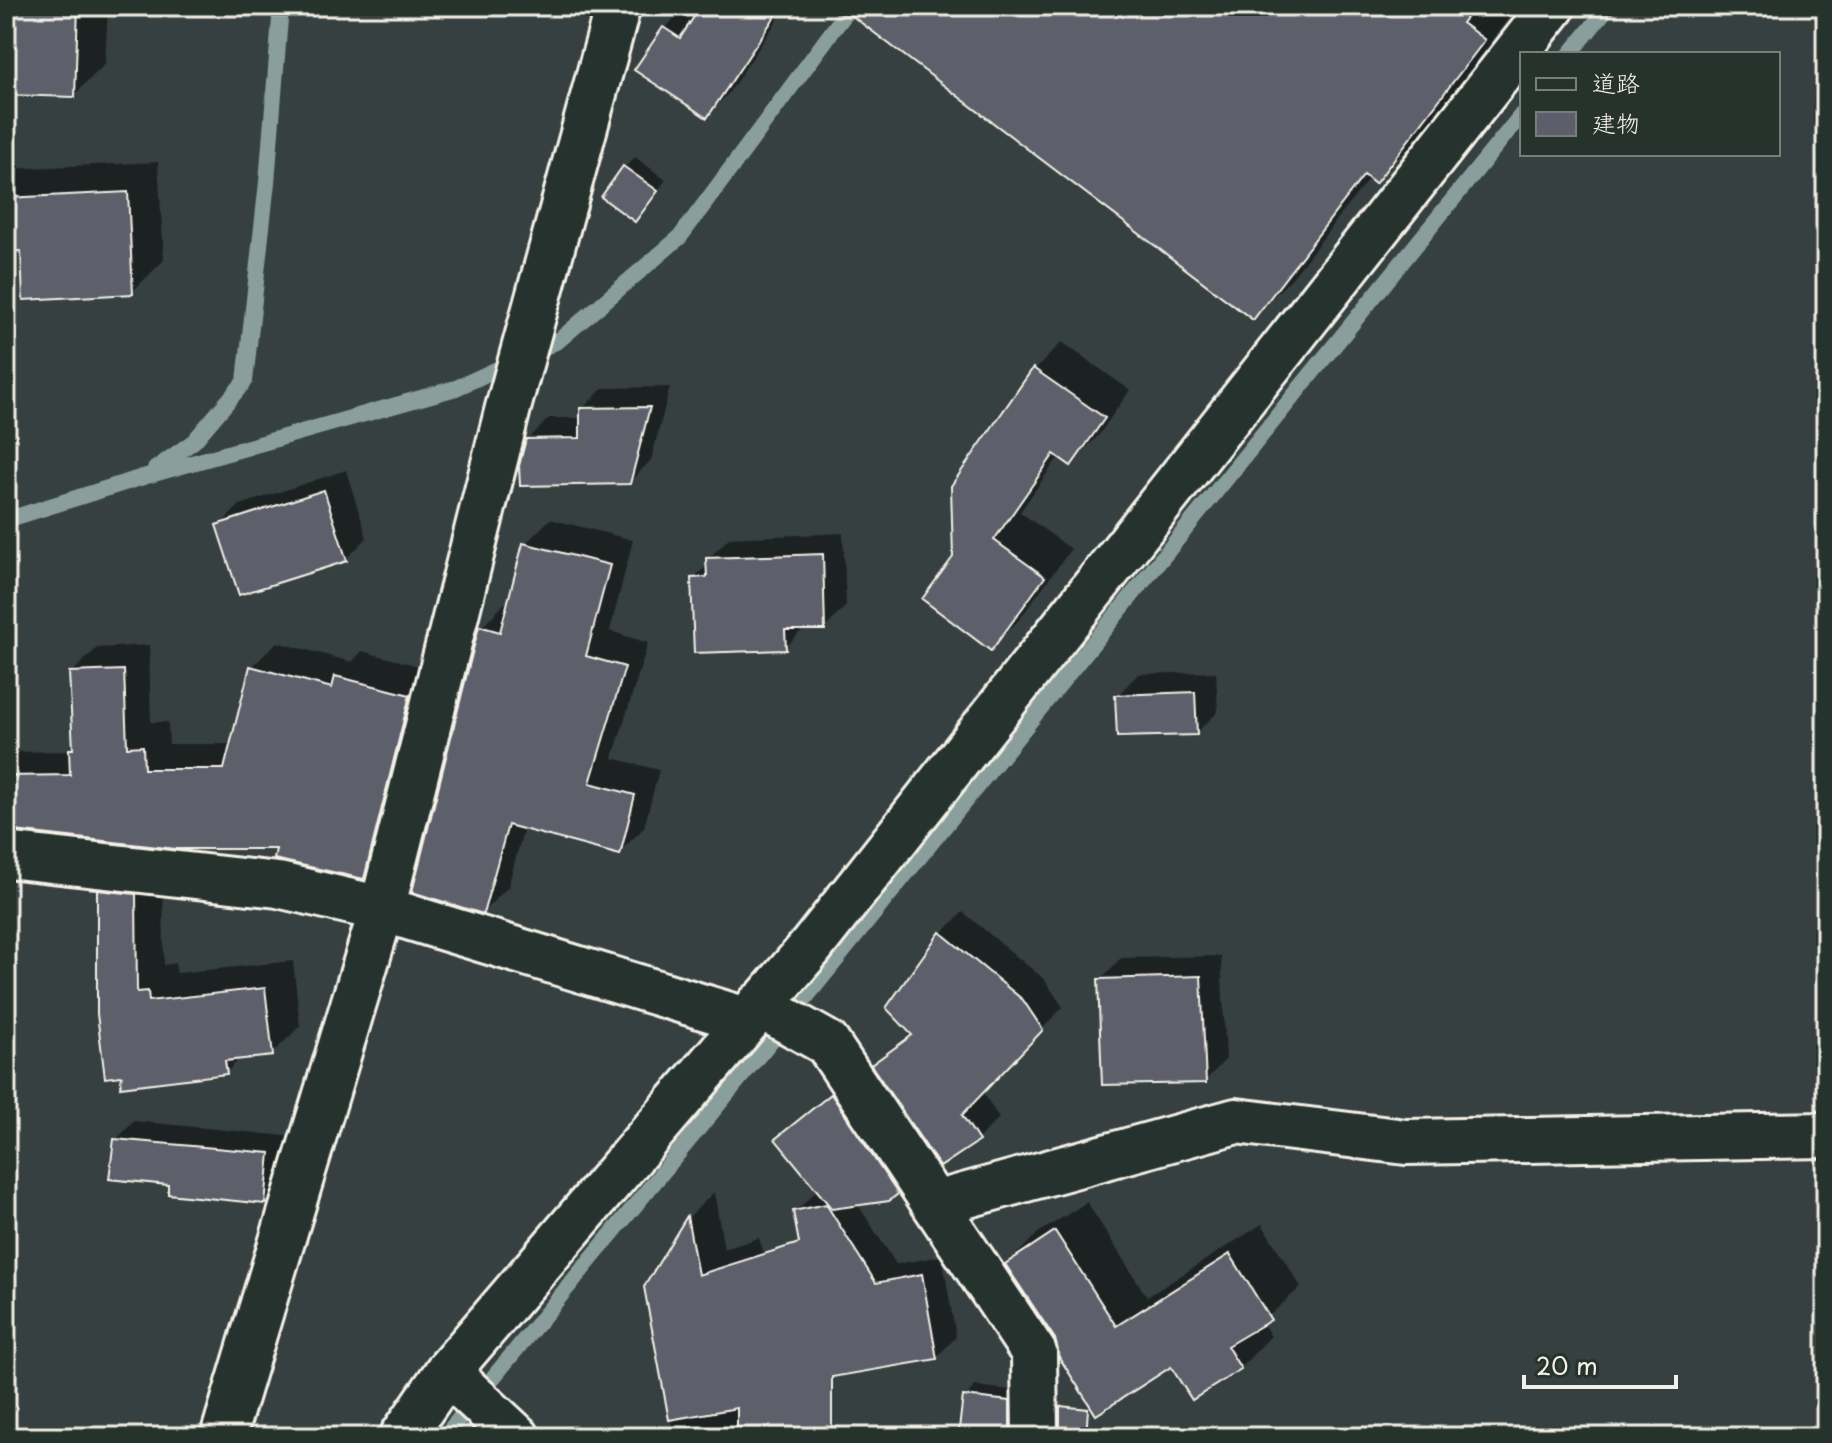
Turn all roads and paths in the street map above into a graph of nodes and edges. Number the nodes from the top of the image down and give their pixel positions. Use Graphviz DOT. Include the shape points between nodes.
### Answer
graph roads {
  1 [pos="618,6"];
  2 [pos="1553,6"];
  3 [pos="6,855"];
  4 [pos="382,909"];
  5 [pos="753,1012"];
  6 [pos="1826,1135"];
  7 [pos="935,1204"];
  8 [pos="447,1372"];
  9 [pos="223,1437"];
  10 [pos="402,1437"];
  11 [pos="517,1437"];
  12 [pos="1035,1437"];
  1 -- 4 [label="street" via="508,408"];
  2 -- 5 [label="street" via="820,935"];
  3 -- 4 [label="street" via="278,885"];
  4 -- 5 [label="street"];
  4 -- 9 [label="street"];
  5 -- 7 [label="street" via="827,1043"];
  5 -- 8 [label="street"];
  6 -- 7 [label="street" via="1406,1142 1236,1121"];
  7 -- 12 [label="street" via="1034,1353"];
  8 -- 10 [label="street"];
  8 -- 11 [label="street"];
}
